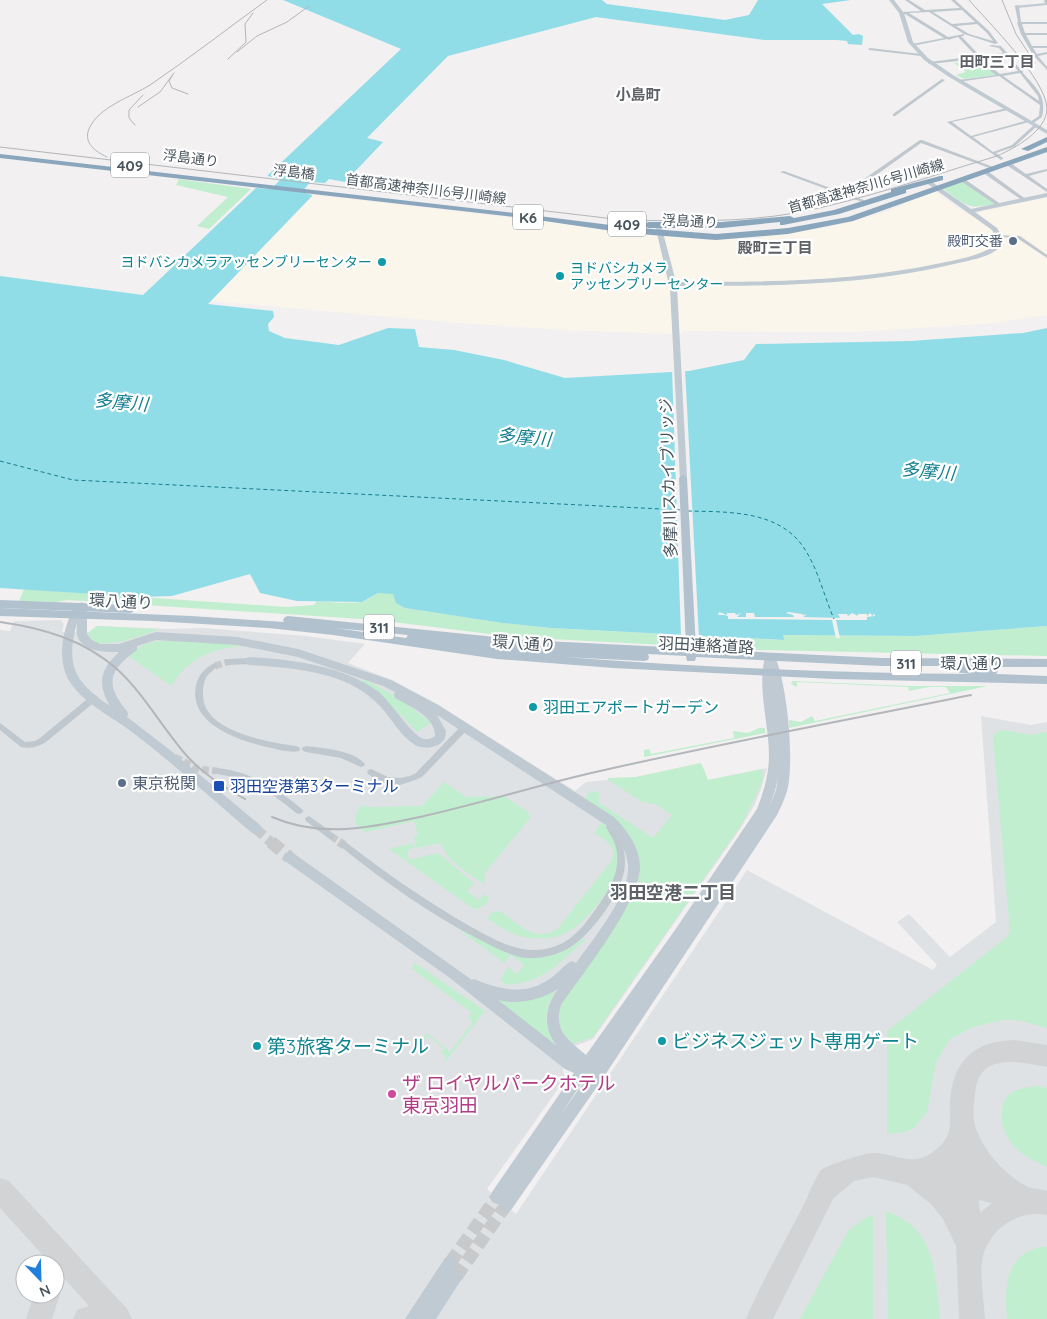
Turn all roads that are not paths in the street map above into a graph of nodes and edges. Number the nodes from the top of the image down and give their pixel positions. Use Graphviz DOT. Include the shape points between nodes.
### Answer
graph roads {
  1 [pos="891,0"];
  2 [pos="907,0"];
  3 [pos="953,0"];
  4 [pos="1046,0"];
  5 [pos="1047,4"];
  6 [pos="1017,6"];
  7 [pos="961,9"];
  8 [pos="927,11"];
  9 [pos="902,13"];
  10 [pos="979,23"];
  11 [pos="1019,23"];
  12 [pos="1047,24"];
  13 [pos="951,25"];
  14 [pos="966,34"];
  15 [pos="1023,34"];
  16 [pos="1047,34"];
  17 [pos="961,37"];
  18 [pos="949,39"];
  19 [pos="913,45"];
  20 [pos="1030,47"];
  21 [pos="1047,47"];
  22 [pos="870,49"];
  23 [pos="1047,53"];
  24 [pos="921,55"];
  25 [pos="1008,55"];
  26 [pos="1035,55"];
  27 [pos="980,58"];
  28 [pos="931,63"];
  29 [pos="1047,68"];
  30 [pos="1022,72"];
  31 [pos="999,74"];
  32 [pos="943,80"];
  33 [pos="959,81"];
  34 [pos="1042,105"];
  35 [pos="1007,109"];
  36 [pos="894,115"];
  37 [pos="1031,123"];
  38 [pos="1047,132"];
  39 [pos="970,137"];
  40 [pos="1046,146"];
  41 [pos="0,153"];
  42 [pos="993,153"];
  43 [pos="1004,161"];
  44 [pos="985,168"];
  45 [pos="1047,170"];
  46 [pos="782,172"];
  47 [pos="1025,176"];
  48 [pos="962,179"];
  49 [pos="927,181"];
  50 [pos="258,183"];
  51 [pos="936,187"];
  52 [pos="322,190"];
  53 [pos="1047,193"];
  54 [pos="846,195"];
  55 [pos="386,198"];
  56 [pos="1025,200"];
  57 [pos="862,201"];
  58 [pos="1000,205"];
  59 [pos="884,207"];
  60 [pos="970,212"];
  61 [pos="531,217"];
  62 [pos="793,217"];
  63 [pos="659,230"];
  64 [pos="999,236"];
  65 [pos="1047,257"];
  66 [pos="673,284"];
  67 [pos="683,478"];
  68 [pos="0,604"];
  69 [pos="80,611"];
  70 [pos="0,612"];
  71 [pos="362,625"];
  72 [pos="331,631"];
  73 [pos="167,636"];
  74 [pos="452,643"];
  75 [pos="770,657"];
  76 [pos="691,659"];
  77 [pos="250,661"];
  78 [pos="228,662"];
  79 [pos="1047,663"];
  80 [pos="215,666"];
  81 [pos="958,669"];
  82 [pos="1047,670"];
  83 [pos="772,672"];
  84 [pos="1047,678"];
  85 [pos="376,679"];
  86 [pos="94,698"];
  87 [pos="0,726"];
  88 [pos="465,727"];
  89 [pos="134,728"];
  90 [pos="160,749"];
  91 [pos="296,749"];
  92 [pos="306,749"];
  93 [pos="171,755"];
  94 [pos="361,764"];
  95 [pos="217,771"];
  96 [pos="371,772"];
  97 [pos="299,810"];
  98 [pos="598,814"];
  99 [pos="309,819"];
  100 [pos="256,829"];
  101 [pos="331,836"];
  102 [pos="344,845"];
  103 [pos="289,856"];
  104 [pos="622,903"];
  105 [pos="454,974"];
  106 [pos="584,1068"];
  107 [pos="596,1076"];
  108 [pos="450,1263"];
  109 [pos="456,1278"];
  110 [pos="413,1319"];
  111 [pos="428,1319"];
  1 -- 9 [label="street"];
  2 -- 8 [label="street"];
  3 -- 7 [label="street"];
  4 -- 5 [label="street"];
  5 -- 6 [label="street"];
  6 -- 11 [label="street"];
  7 -- 8 [label="street"];
  7 -- 10 [label="street"];
  8 -- 9 [label="street"];
  8 -- 13 [label="street"];
  9 -- 18 [label="street"];
  9 -- 19 [label="street"];
  10 -- 13 [label="street"];
  10 -- 14 [label="street" via="996,43"];
  11 -- 12 [label="street"];
  11 -- 15 [label="street"];
  13 -- 14 [label="street"];
  14 -- 17 [label="street"];
  15 -- 16 [label="street"];
  15 -- 20 [label="street"];
  17 -- 18 [label="street"];
  17 -- 25 [label="street" via="1000,48"];
  17 -- 27 [label="street"];
  18 -- 19 [label="street"];
  19 -- 24 [label="street"];
  20 -- 21 [label="street"];
  20 -- 26 [label="street"];
  22 -- 24 [label="street"];
  23 -- 26 [label="street"];
  24 -- 28 [label="street"];
  25 -- 27 [label="street"];
  25 -- 30 [label="street"];
  26 -- 29 [label="street"];
  27 -- 28 [label="street"];
  27 -- 31 [label="street"];
  28 -- 33 [label="street"];
  30 -- 31 [label="street"];
  30 -- 34 [label="street" via="1040,96"];
  31 -- 33 [label="street"];
  31 -- 34 [label="street"];
  32 -- 36 [label="street"];
  33 -- 35 [label="street"];
  34 -- 37 [label="street" via="1041,116"];
  35 -- 37 [label="street"];
  35 -- 39 [label="street" via="949,122"];
  37 -- 38 [label="street"];
  37 -- 39 [label="street"];
  37 -- 42 [label="street" via="1013,146"];
  39 -- 42 [label="street"];
  40 -- 43 [label="highway, 浮島通り / 409"];
  40 -- 43 [label="highway, 浮島通り / 409"];
  40 -- 55 [label="highway, 首都高速神奈川6号川崎線 / K6" via="853,207 791,222 747,228 684,230 644,227"];
  40 -- 61 [label="highway, 首都高速神奈川6号川崎線 / K6" via="929,187 840,214 793,224 732,231 683,232"];
  41 -- 50 [label="highway, 浮島通り / 409"];
  41 -- 55 [label="highway, 首都高速神奈川6号川崎線 / K6"];
  41 -- 61 [label="highway, 首都高速神奈川6号川崎線 / K6"];
  42 -- 43 [label="street"];
  43 -- 44 [label="highway, 浮島通り / 409"];
  43 -- 44 [label="highway, 浮島通り / 409" via="994,168"];
  43 -- 47 [label="street"];
  44 -- 48 [label="highway, 浮島通り / 409"];
  44 -- 49 [label="highway, 浮島通り / 409"];
  44 -- 54 [label="street" via="921,141"];
  44 -- 56 [label="street"];
  45 -- 47 [label="street"];
  46 -- 54 [label="street"];
  47 -- 53 [label="street"];
  48 -- 51 [label="highway, 浮島通り / 409"];
  48 -- 58 [label="street"];
  49 -- 51 [label="street"];
  49 -- 57 [label="highway, 浮島通り / 409"];
  50 -- 52 [label="highway, 浮島橋 / 409"];
  51 -- 59 [label="highway, 浮島通り / 409"];
  51 -- 60 [label="street"];
  52 -- 63 [label="highway, 浮島通り / 409"];
  53 -- 56 [label="street"];
  54 -- 57 [label="street"];
  55 -- 62 [label="highway" via="648,226 747,226"];
  56 -- 58 [label="street"];
  57 -- 62 [label="highway, 浮島通り / 409"];
  58 -- 60 [label="street"];
  59 -- 61 [label="highway" via="800,226 720,236 644,231"];
  59 -- 63 [label="highway, 浮島通り / 409" via="822,226 769,233 716,237"];
  60 -- 64 [label="street"];
  62 -- 63 [label="highway, 浮島通り / 409"];
  63 -- 66 [label="street, 多摩川スカイブリッジ"];
  64 -- 65 [label="street" via="1018,237"];
  64 -- 66 [label="street" via="999,244 989,252 896,274 795,284"];
  66 -- 67 [label="street, 多摩川スカイブリッジ"];
  67 -- 76 [label="main road, 多摩川スカイブリッジ"];
  68 -- 69 [label="main road, 311"];
  69 -- 70 [label="main road, 環八通り / 311"];
  69 -- 71 [label="main road, 環八通り / 311"];
  69 -- 72 [label="main road, 環八通り / 311"];
  69 -- 73 [label="street" via="82,635 99,648 119,648"];
  69 -- 86 [label="street" via="66,652 68,665 78,685"];
  71 -- 74 [label="main road"];
  71 -- 75 [label="main road, 環八通り / 311" via="521,643"];
  72 -- 74 [label="main road"];
  72 -- 83 [label="main road, 環八通り / 311" via="505,657"];
  73 -- 85 [label="street" via="211,638 278,648"];
  73 -- 89 [label="street" via="132,647 120,655 109,672 108,694"];
  74 -- 76 [label="main road, 羽田連絡道路 / 311" via="524,651"];
  75 -- 79 [label="main road, 環八通り / 311" via="882,662"];
  75 -- 83 [label="street"];
  76 -- 81 [label="main road, 羽田連絡道路 / 311" via="878,669"];
  77 -- 78 [label="street"];
  77 -- 85 [label="street" via="316,670 346,680 375,694 418,741 431,743 440,738 441,729 435,720"];
  80 -- 91 [label="street" via="203,677 198,696 201,709 208,718 245,738"];
  81 -- 82 [label="main road"];
  81 -- 84 [label="main road" via="1010,671"];
  83 -- 84 [label="main road, 環八通り / 311" via="912,678"];
  83 -- 106 [label="street" via="776,755 770,795 731,858"];
  83 -- 107 [label="street" via="784,761 782,788 773,812"];
  85 -- 88 [label="street" via="416,697"];
  86 -- 87 [label="street" via="36,744 24,745"];
  86 -- 89 [label="street"];
  88 -- 96 [label="street" via="414,778 395,782"];
  88 -- 98 [label="street"];
  89 -- 90 [label="street"];
  90 -- 93 [label="street"];
  90 -- 100 [label="street"];
  92 -- 94 [label="street" via="342,754"];
  95 -- 97 [label="street" via="258,781"];
  98 -- 102 [label="street" via="612,830 619,846 622,862 619,878 580,936 565,946 543,953 508,949 462,926"];
  98 -- 104 [label="street" via="620,831 633,860 632,882"];
  99 -- 101 [label="street"];
  103 -- 105 [label="street"];
  104 -- 105 [label="street" via="566,975 544,991 527,996 501,996 482,990"];
  104 -- 106 [label="street" via="559,997 553,1012 552,1023 558,1038"];
  105 -- 106 [label="street"];
  106 -- 107 [label="street"];
  106 -- 107 [label="street" via="501,1201"];
  108 -- 110 [label="street"];
  109 -- 111 [label="street"];
}
